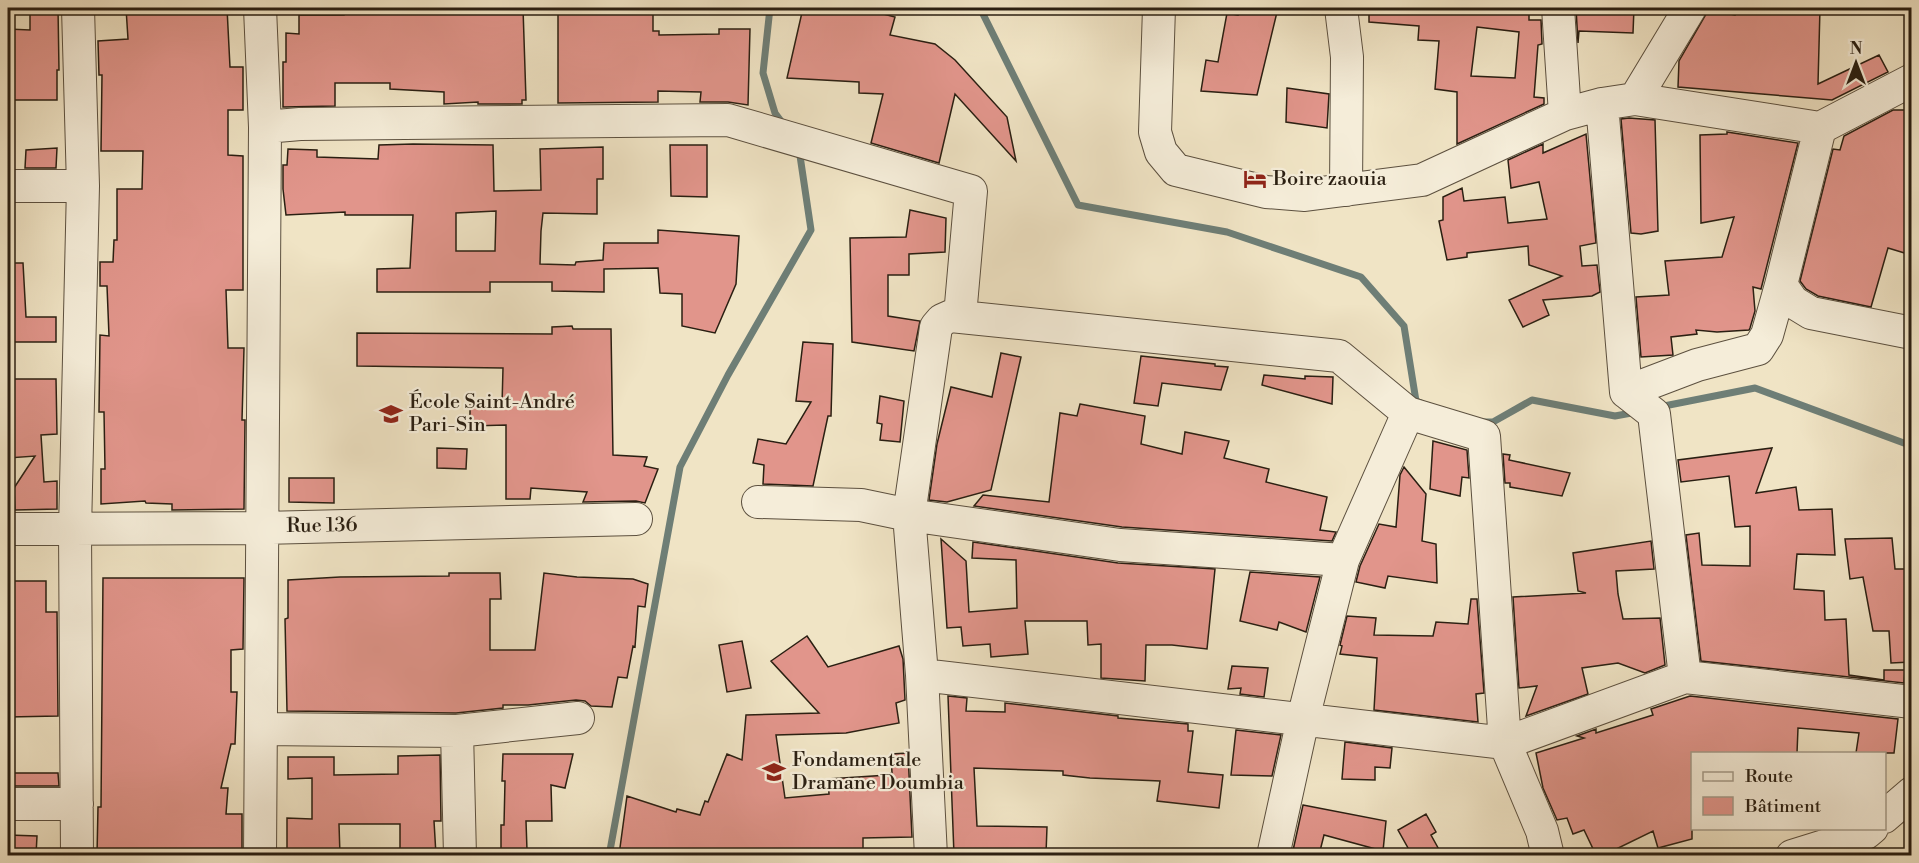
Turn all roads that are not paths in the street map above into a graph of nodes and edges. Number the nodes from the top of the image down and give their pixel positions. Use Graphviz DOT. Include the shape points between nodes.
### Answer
graph roads {
  1 [pos="78,8"];
  2 [pos="260,8"];
  3 [pos="1159,8"];
  4 [pos="1341,8"];
  5 [pos="1558,8"];
  6 [pos="1690,8"];
  7 [pos="1911,80"];
  8 [pos="1635,99"];
  9 [pos="1602,104"];
  10 [pos="1565,114"];
  11 [pos="265,127"];
  12 [pos="1820,128"];
  13 [pos="8,186"];
  14 [pos="83,186"];
  15 [pos="1346,190"];
  16 [pos="1780,285"];
  17 [pos="960,316"];
  18 [pos="1911,333"];
  19 [pos="1626,392"];
  20 [pos="1408,413"];
  21 [pos="758,502"];
  22 [pos="909,515"];
  23 [pos="636,519"];
  24 [pos="262,528"];
  25 [pos="8,530"];
  26 [pos="75,530"];
  27 [pos="1343,560"];
  28 [pos="922,675"];
  29 [pos="1685,676"];
  30 [pos="1911,702"];
  31 [pos="578,718"];
  32 [pos="1302,719"];
  33 [pos="261,729"];
  34 [pos="457,730"];
  35 [pos="1505,743"];
  36 [pos="1911,794"];
  37 [pos="8,804"];
  38 [pos="77,804"];
  39 [pos="1886,815"];
  40 [pos="1870,830"];
  41 [pos="77,855"];
  42 [pos="260,855"];
  43 [pos="460,855"];
  44 [pos="931,855"];
  45 [pos="1273,855"];
  46 [pos="1548,855"];
  47 [pos="1792,855"];
  1 -- 14 [label="street"];
  2 -- 11 [label="street"];
  3 -- 15 [label="street" via="1155,132 1161,152 1176,170 1266,192 1305,195"];
  4 -- 15 [label="street" via="1347,57"];
  5 -- 10 [label="street"];
  6 -- 8 [label="street"];
  7 -- 12 [label="street"];
  8 -- 9 [label="street"];
  8 -- 12 [label="street"];
  9 -- 10 [label="street"];
  9 -- 19 [label="street"];
  10 -- 15 [label="street" via="1422,180"];
  11 -- 17 [label="street" via="728,120 971,191"];
  11 -- 24 [label="street"];
  12 -- 16 [label="street"];
  13 -- 14 [label="street"];
  14 -- 26 [label="street"];
  16 -- 18 [label="street" via="1793,302 1811,313"];
  16 -- 19 [label="street" via="1767,335 1758,350 1697,365"];
  17 -- 20 [label="street" via="1339,356"];
  17 -- 22 [label="street" via="942,320 936,327"];
  19 -- 29 [label="street" via="1654,414"];
  20 -- 27 [label="street"];
  20 -- 35 [label="street" via="1484,436"];
  21 -- 22 [label="street" via="861,505"];
  22 -- 27 [label="street" via="1120,544"];
  22 -- 28 [label="street"];
  23 -- 24 [label="street, Rue 136"];
  24 -- 26 [label="street, Rue 136"];
  24 -- 33 [label="street"];
  25 -- 26 [label="street, Rue 136"];
  26 -- 38 [label="street"];
  27 -- 32 [label="street"];
  28 -- 32 [label="street"];
  28 -- 44 [label="street"];
  29 -- 30 [label="street"];
  29 -- 35 [label="street"];
  31 -- 34 [label="street"];
  32 -- 35 [label="street"];
  32 -- 45 [label="street"];
  33 -- 34 [label="street"];
  33 -- 42 [label="street"];
  34 -- 43 [label="street"];
  35 -- 46 [label="street" via="1542,831"];
  36 -- 39 [label="street"];
  37 -- 38 [label="street"];
  38 -- 41 [label="street"];
  40 -- 47 [label="street"];
}
